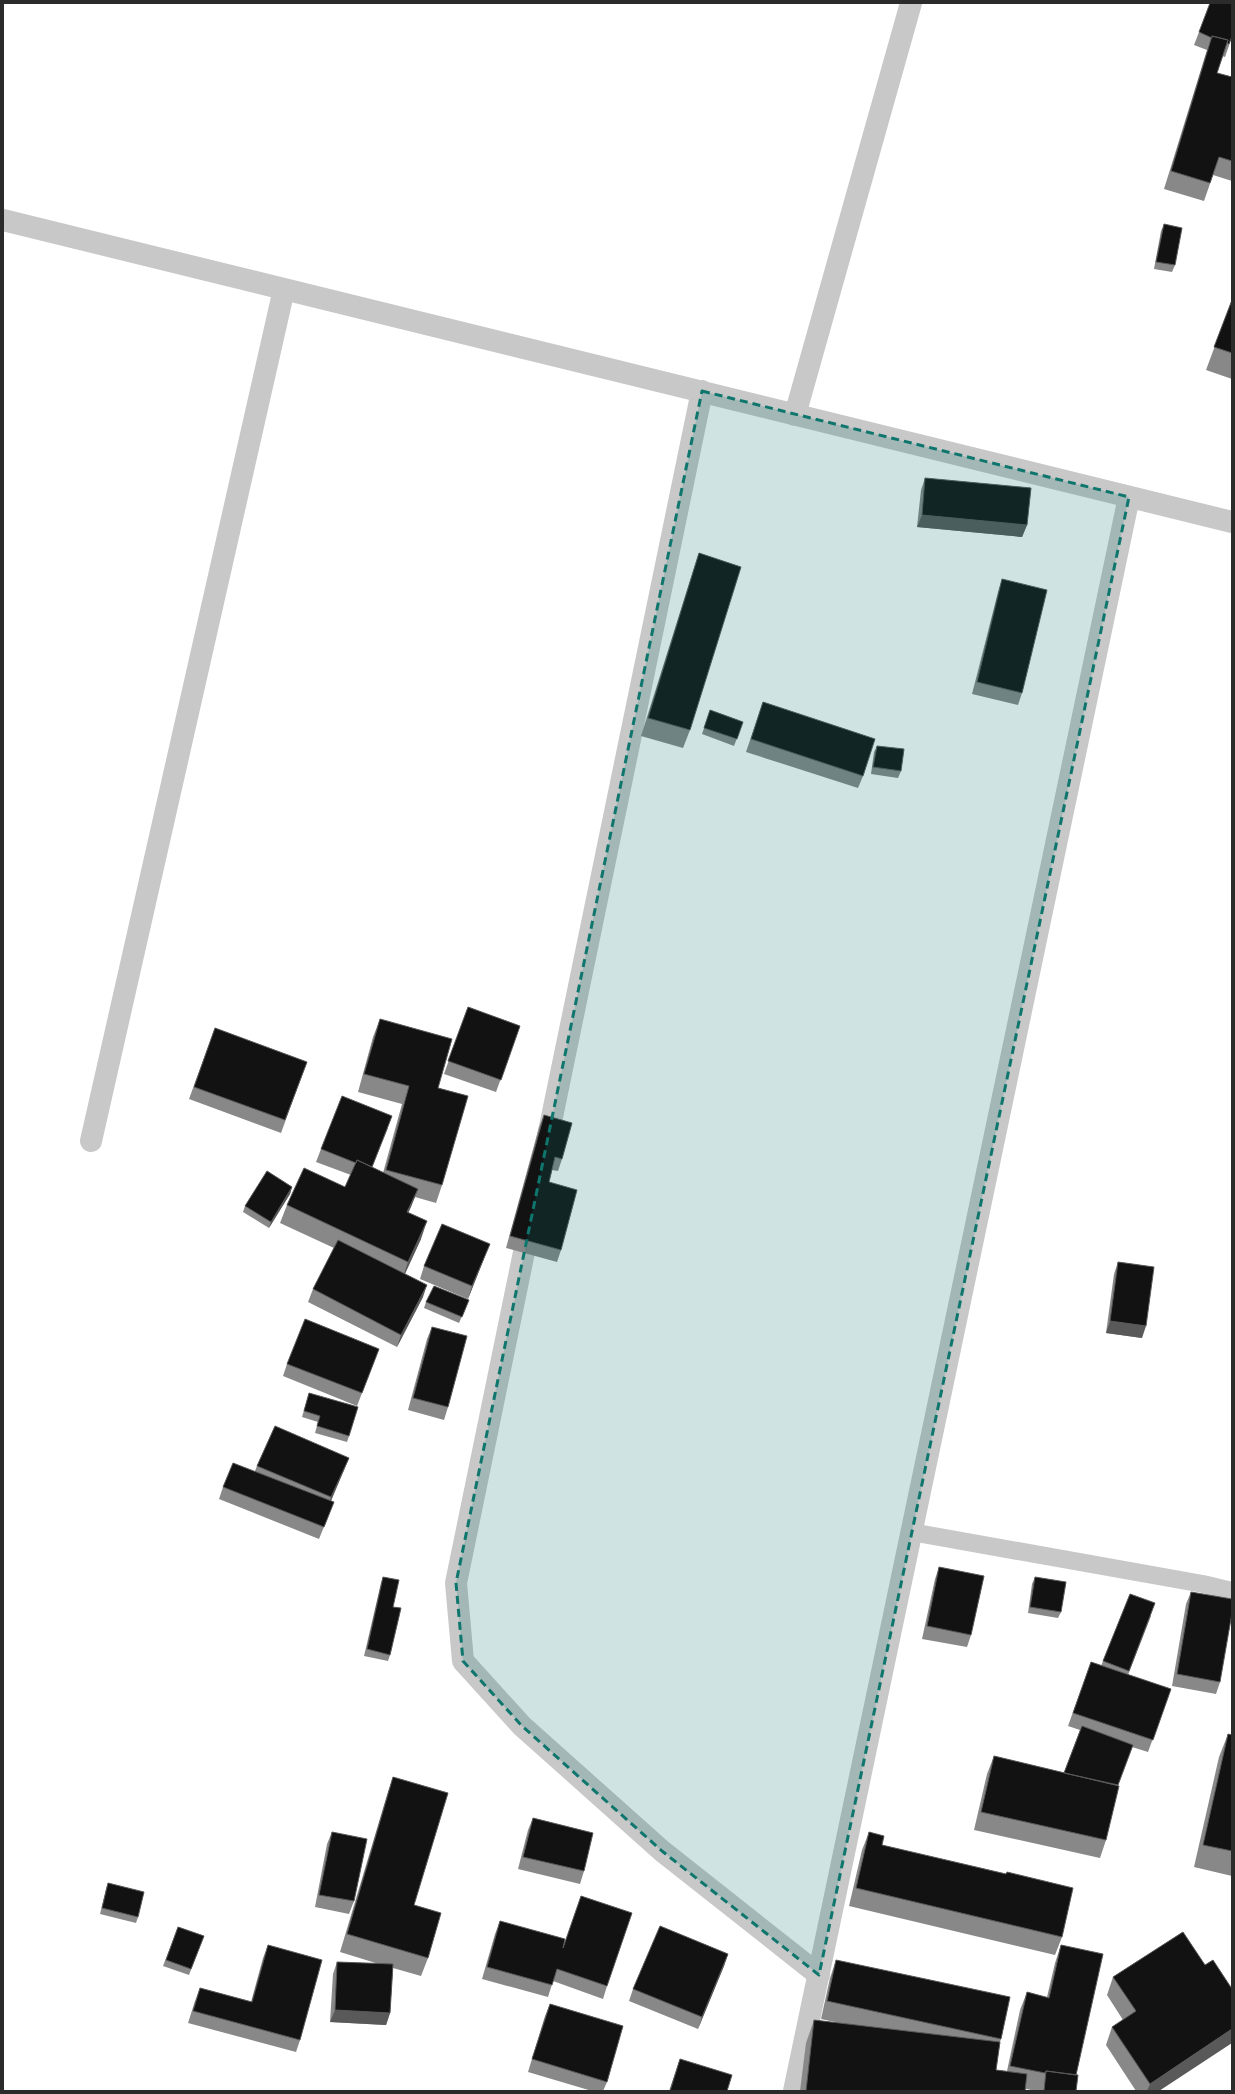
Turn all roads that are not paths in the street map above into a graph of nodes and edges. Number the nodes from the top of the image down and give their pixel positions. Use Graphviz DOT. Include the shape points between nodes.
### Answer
graph roads {
  1 [pos="911,3"];
  2 [pos="3,220"];
  3 [pos="284,289"];
  4 [pos="702,391"];
  5 [pos="795,415"];
  6 [pos="1129,497"];
  7 [pos="1232,522"];
  8 [pos="91,1141"];
  9 [pos="543,1162"];
  10 [pos="535,1201"];
  11 [pos="911,1532"];
  12 [pos="1232,1591"];
  13 [pos="819,1975"];
  14 [pos="794,2091"];
  1 -- 5 [label="street"];
  2 -- 3 [label="street"];
  3 -- 4 [label="street"];
  3 -- 8 [label="street"];
  4 -- 5 [label="street"];
  4 -- 9 [label="street"];
  5 -- 6 [label="street"];
  6 -- 7 [label="street"];
  6 -- 11 [label="street"];
  10 -- 13 [label="street" via="456,1583 464,1660 522,1726 662,1851"];
  11 -- 12 [label="lane"];
  11 -- 13 [label="street"];
  13 -- 14 [label="street"];
}
